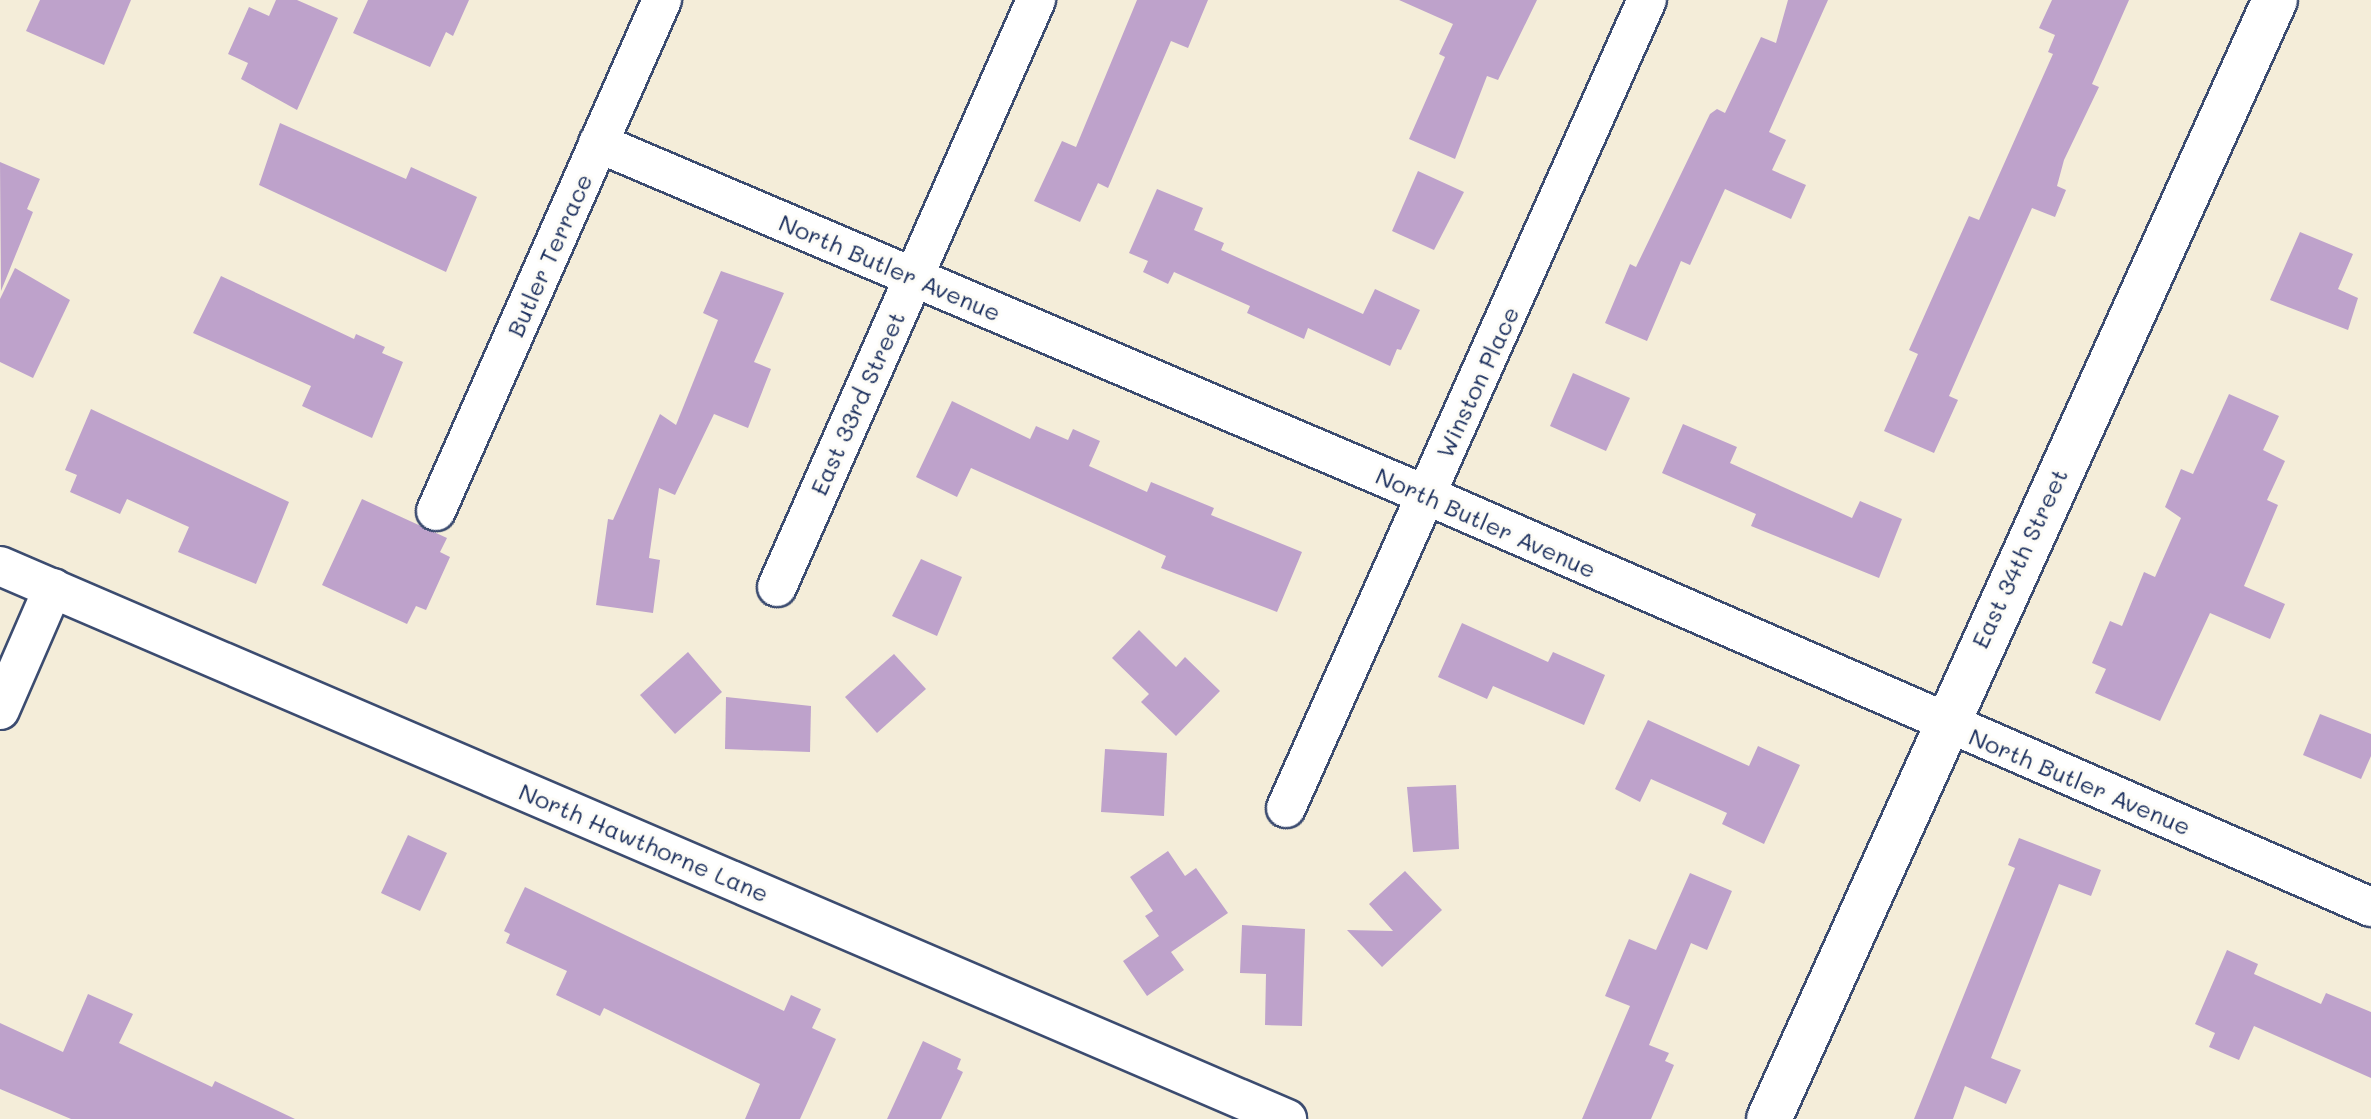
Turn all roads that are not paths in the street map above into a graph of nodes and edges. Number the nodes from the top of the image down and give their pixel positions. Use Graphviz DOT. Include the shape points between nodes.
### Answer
graph roads {
  1 [pos="662,0"];
  2 [pos="1036,0"];
  3 [pos="1647,0"];
  4 [pos="2275,0"];
  5 [pos="598,143"];
  6 [pos="912,276"];
  7 [pos="1426,495"];
  8 [pos="436,511"];
  9 [pos="0,566"];
  10 [pos="777,587"];
  11 [pos="53,588"];
  12 [pos="0,710"];
  13 [pos="1945,722"];
  14 [pos="1286,808"];
  15 [pos="2371,907"];
  16 [pos="1287,1119"];
  17 [pos="1769,1119"];
  1 -- 5 [label="street, Butler Terrace"];
  2 -- 6 [label="street, East 33rd Street"];
  3 -- 7 [label="street, Winston Place"];
  4 -- 13 [label="main road, East 34th Street"];
  5 -- 6 [label="street, North Butler Avenue"];
  5 -- 8 [label="street, Butler Terrace"];
  6 -- 7 [label="street, North Butler Avenue"];
  6 -- 10 [label="street, East 33rd Street"];
  7 -- 13 [label="street, North Butler Avenue"];
  7 -- 14 [label="street, Winston Place"];
  9 -- 11 [label="street, North Hawthorne Lane"];
  11 -- 12 [label="street"];
  11 -- 16 [label="street, North Hawthorne Lane"];
  13 -- 15 [label="street, North Butler Avenue"];
  13 -- 17 [label="main road, East 34th Street"];
}
